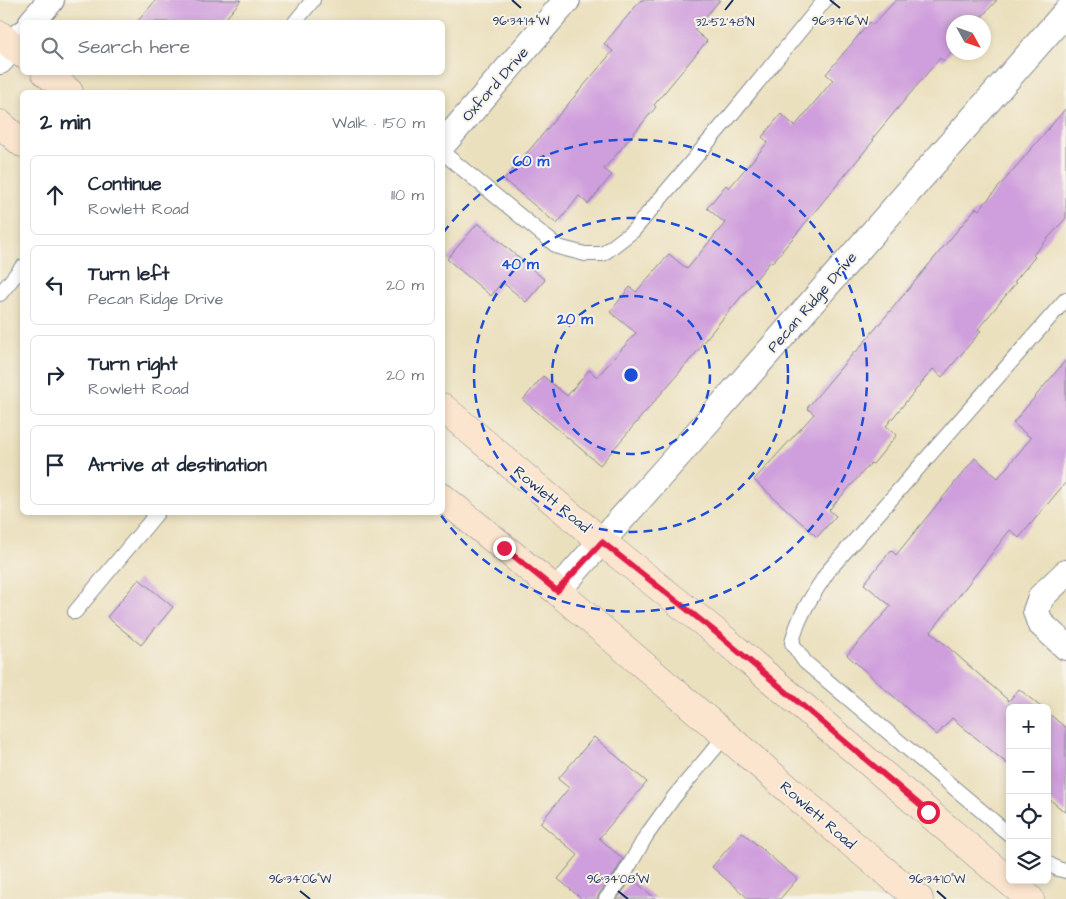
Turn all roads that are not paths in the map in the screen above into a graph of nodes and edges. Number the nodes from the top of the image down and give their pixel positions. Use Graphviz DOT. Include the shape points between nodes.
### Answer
graph roads {
  1 [pos="51,0"];
  2 [pos="313,0"];
  3 [pos="567,0"];
  4 [pos="825,0"];
  5 [pos="1066,12"];
  6 [pos="34,20"];
  7 [pos="297,20"];
  8 [pos="49,75"];
  9 [pos="67,90"];
  10 [pos="0,124"];
  11 [pos="20,141"];
  12 [pos="445,142"];
  13 [pos="445,154"];
  14 [pos="20,269"];
  15 [pos="0,294"];
  16 [pos="1066,299"];
  17 [pos="445,410"];
  18 [pos="445,499"];
  19 [pos="156,515"];
  20 [pos="602,542"];
  21 [pos="1066,573"];
  22 [pos="557,591"];
  23 [pos="75,612"];
  24 [pos="1066,647"];
  25 [pos="726,735"];
  26 [pos="1006,832"];
  27 [pos="1051,865"];
  28 [pos="1066,871"];
  29 [pos="606,899"];
  30 [pos="919,899"];
  31 [pos="1030,899"];
  1 -- 6 [label="street"];
  2 -- 7 [label="lane"];
  3 -- 12 [label="street, Oxford Drive"];
  4 -- 13 [label="lane" via="633,231 603,254 585,254 558,247"];
  5 -- 20 [label="street, Pecan Ridge Drive"];
  8 -- 9 [label="main road"];
  10 -- 11 [label="main road"];
  14 -- 15 [label="lane"];
  16 -- 26 [label="lane" via="829,570 808,601 792,643 805,662"];
  17 -- 20 [label="main road, Rowlett Road"];
  18 -- 22 [label="main road, Rowlett Road"];
  19 -- 23 [label="lane"];
  20 -- 22 [label="street, Pecan Ridge Drive"];
  20 -- 31 [label="main road, Rowlett Road" via="713,630"];
  21 -- 24 [label="street" via="1040,598 1036,611 1040,623"];
  22 -- 25 [label="main road, Rowlett Road"];
  25 -- 29 [label="lane" via="674,797"];
  25 -- 30 [label="main road, Rowlett Road"];
  27 -- 28 [label="lane"];
}
